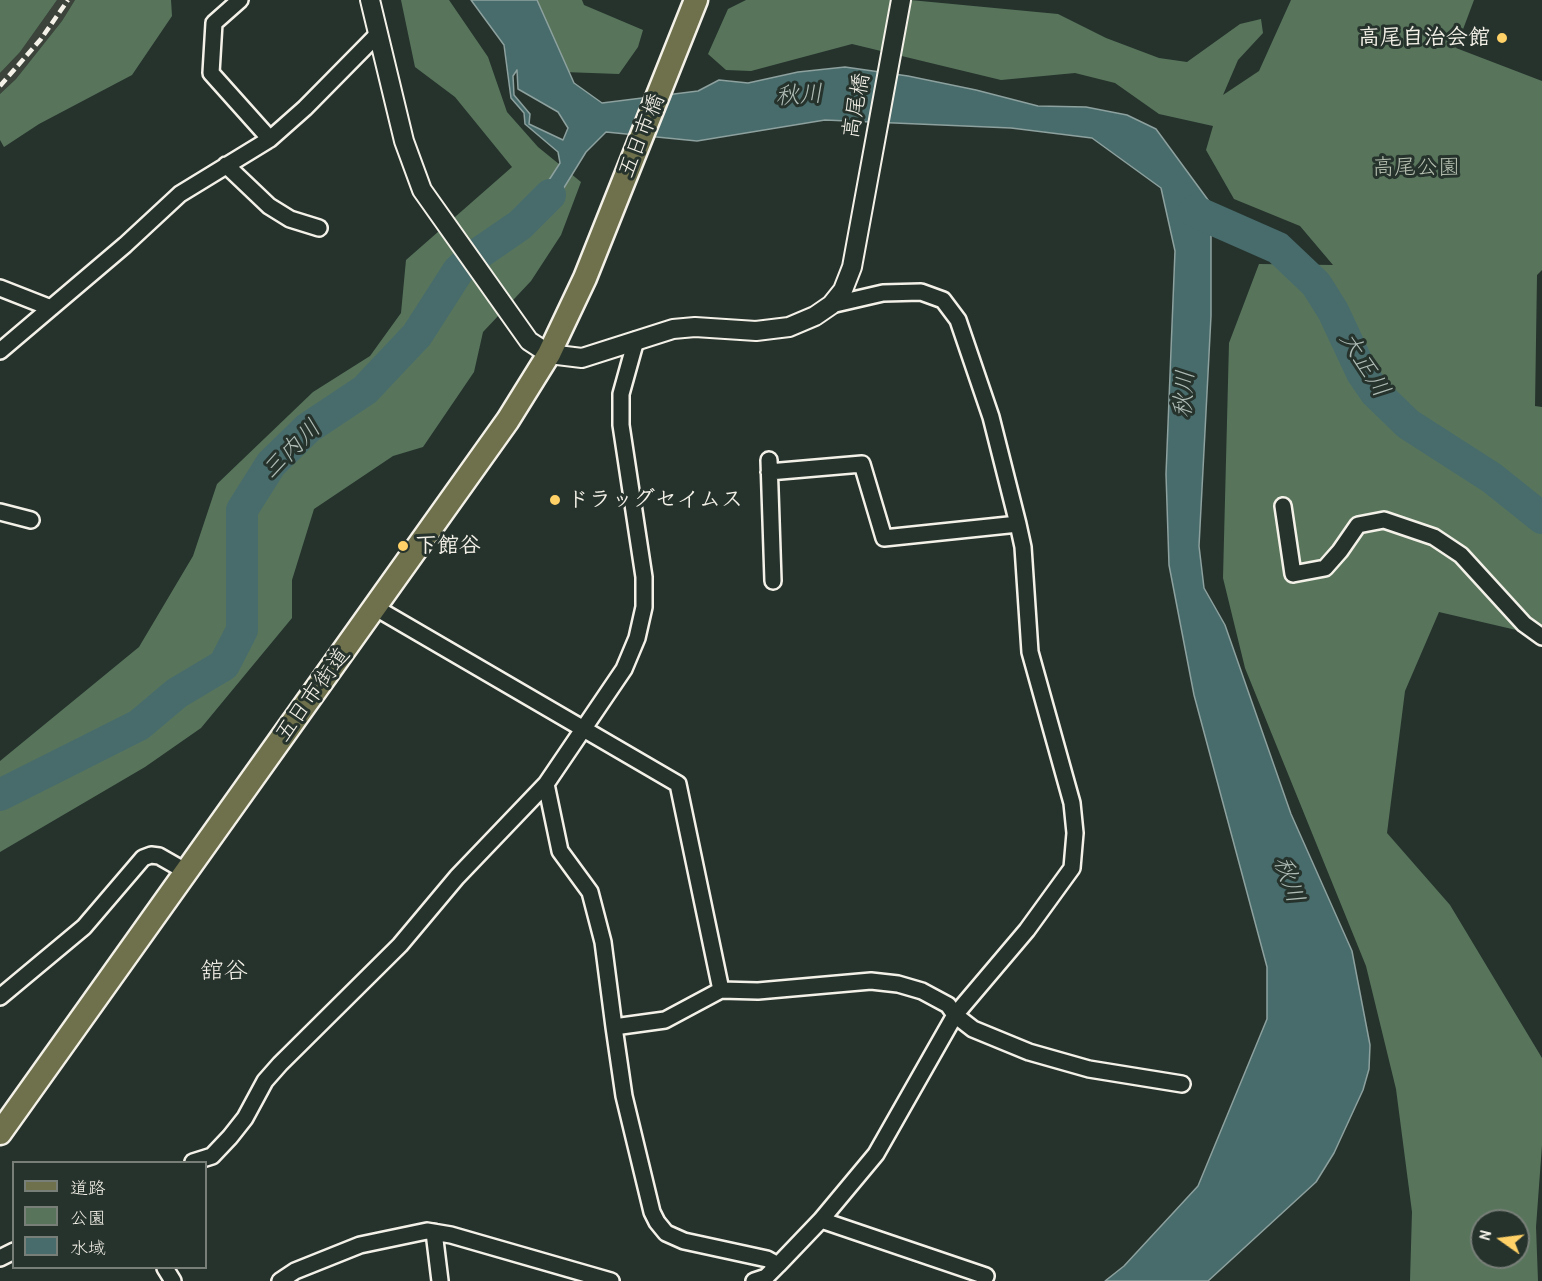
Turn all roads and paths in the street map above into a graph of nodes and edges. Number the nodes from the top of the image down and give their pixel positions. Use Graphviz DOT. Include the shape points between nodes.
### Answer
graph roads {
  1 [pos="240,0"];
  2 [pos="370,0"];
  3 [pos="696,0"];
  4 [pos="901,0"];
  5 [pos="377,35"];
  6 [pos="270,139"];
  7 [pos="226,165"];
  8 [pos="319,228"];
  9 [pos="600,242"];
  10 [pos="0,288"];
  11 [pos="831,305"];
  12 [pos="51,308"];
  13 [pos="636,340"];
  14 [pos="0,351"];
  15 [pos="549,354"];
  16 [pos="1283,506"];
  17 [pos="0,512"];
  18 [pos="31,520"];
  19 [pos="1018,524"];
  20 [pos="773,581"];
  21 [pos="376,608"];
  22 [pos="1542,637"];
  23 [pos="582,729"];
  24 [pos="546,784"];
  25 [pos="187,872"];
  26 [pos="721,990"];
  27 [pos="0,996"];
  28 [pos="955,1015"];
  29 [pos="614,1027"];
  30 [pos="1182,1084"];
  31 [pos="0,1133"];
  32 [pos="196,1161"];
  33 [pos="821,1220"];
  34 [pos="434,1232"];
  35 [pos="778,1265"];
  36 [pos="986,1276"];
  37 [pos="280,1281"];
  38 [pos="440,1281"];
  39 [pos="611,1281"];
  40 [pos="754,1281"];
  1 -- 6 [label="street" via="214,23 211,73"];
  2 -- 5 [label="street"];
  3 -- 9 [label="main road, 五日市橋"];
  4 -- 11 [label="street, 高尾橋" via="849,276"];
  5 -- 6 [label="street"];
  5 -- 15 [label="street" via="410,162 422,190 529,341"];
  6 -- 7 [label="street"];
  7 -- 8 [label="street" via="269,206 290,219"];
  7 -- 12 [label="street" via="180,194"];
  9 -- 15 [label="main road, 五日市街道"];
  10 -- 12 [label="street"];
  11 -- 13 [label="street" via="808,320 780,329 684,328"];
  11 -- 19 [label="street" via="883,293 921,292 943,300 950,307 991,417"];
  12 -- 14 [label="street"];
  13 -- 15 [label="street" via="588,357"];
  13 -- 23 [label="street" via="621,394 621,425 644,577 644,607 624,669"];
  15 -- 21 [label="main road, 五日市街道" via="492,445"];
  16 -- 22 [label="street" via="1293,574 1325,568 1358,525 1384,520 1434,537 1461,555 1524,624"];
  17 -- 18 [label="street"];
  19 -- 20 [label="street" via="884,538 862,464 769,466"];
  19 -- 28 [label="street" via="1030,652 1072,802 1072,868 1027,930"];
  21 -- 23 [label="street"];
  21 -- 25 [label="main road, 五日市街道"];
  23 -- 24 [label="street"];
  23 -- 26 [label="street" via="678,784"];
  24 -- 29 [label="street" via="560,851 590,892 603,942"];
  24 -- 32 [label="street" via="457,876 400,945 280,1064 230,1137 212,1156"];
  25 -- 27 [label="street" via="159,856 143,858 84,927"];
  25 -- 31 [label="main road, 五日市街道"];
  26 -- 28 [label="street" via="758,991 871,981 922,991 948,1005"];
  26 -- 29 [label="street" via="665,1020"];
  28 -- 30 [label="street" via="973,1029 1029,1052 1089,1069"];
  28 -- 33 [label="street" via="876,1154"];
  29 -- 35 [label="street" via="624,1096 657,1222 666,1233 684,1241 767,1259"];
  33 -- 35 [label="street"];
  33 -- 36 [label="street"];
  34 -- 37 [label="street" via="360,1245"];
  34 -- 38 [label="street"];
  34 -- 39 [label="street"];
  35 -- 40 [label="street" via="766,1277"];
}
